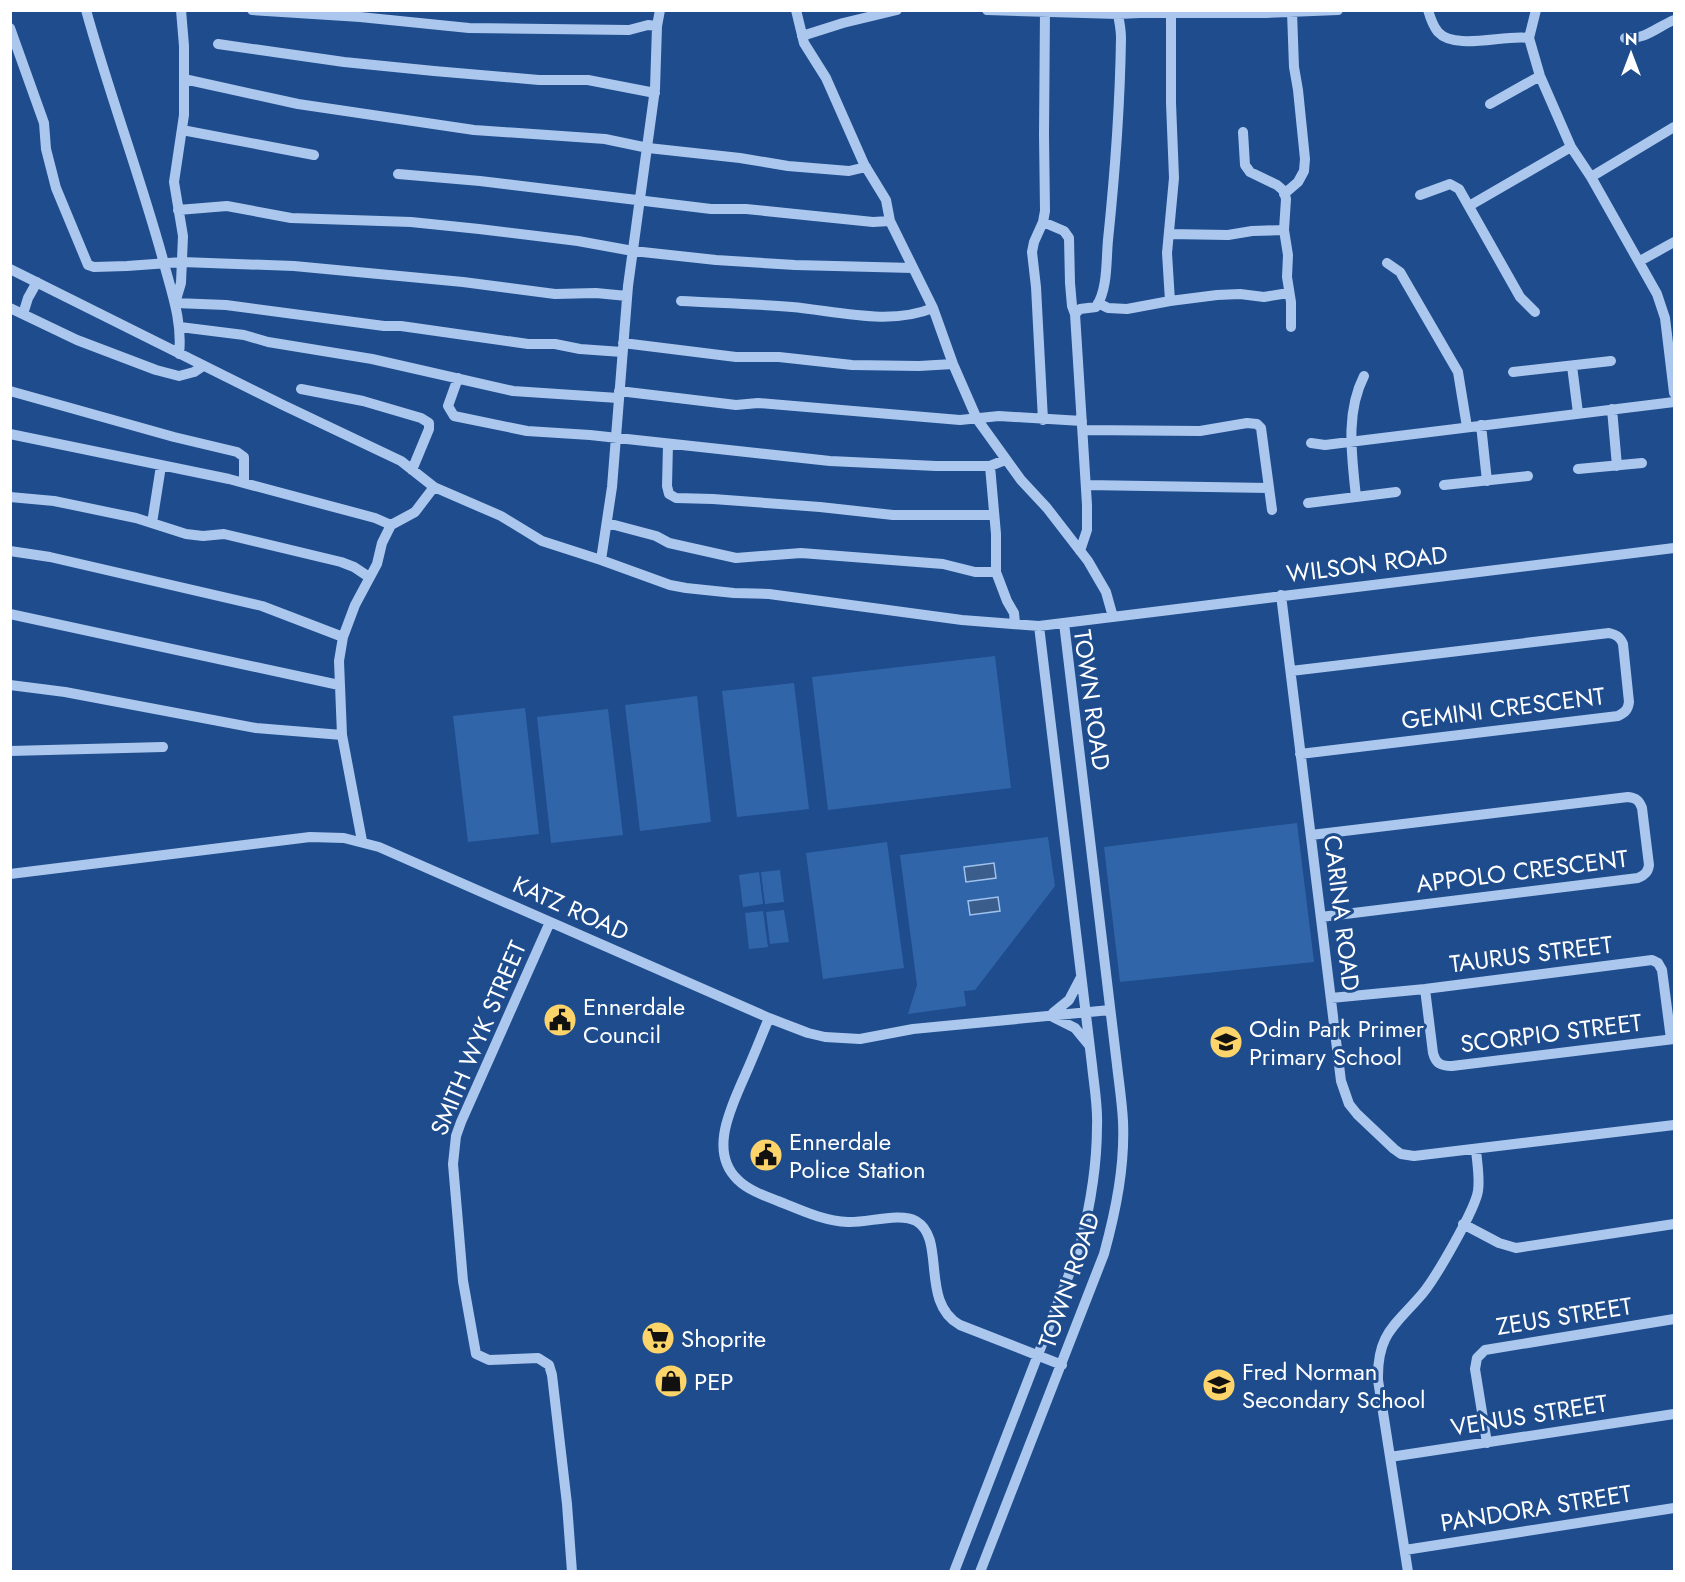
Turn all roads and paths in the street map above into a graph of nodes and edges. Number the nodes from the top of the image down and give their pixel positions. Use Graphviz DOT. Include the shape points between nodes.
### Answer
graph roads {
  1 [pos="86,10"];
  2 [pos="181,10"];
  3 [pos="252,10"];
  4 [pos="660,10"];
  5 [pos="796,10"];
  6 [pos="897,10"];
  7 [pos="987,10"];
  8 [pos="1338,10"];
  9 [pos="1428,10"];
  10 [pos="1536,10"];
  11 [pos="1306,11"];
  12 [pos="1045,12"];
  13 [pos="1118,12"];
  14 [pos="1245,12"];
  15 [pos="1292,12"];
  16 [pos="1176,13"];
  17 [pos="1674,20"];
  18 [pos="657,26"];
  19 [pos="10,28"];
  20 [pos="802,36"];
  21 [pos="1529,38"];
  22 [pos="1625,38"];
  23 [pos="218,44"];
  24 [pos="1540,76"];
  25 [pos="184,79"];
  26 [pos="655,93"];
  27 [pos="1490,104"];
  28 [pos="1674,128"];
  29 [pos="182,130"];
  30 [pos="1244,132"];
  31 [pos="1571,147"];
  32 [pos="648,148"];
  33 [pos="314,155"];
  34 [pos="866,167"];
  35 [pos="398,174"];
  36 [pos="1591,177"];
  37 [pos="1284,194"];
  38 [pos="1420,195"];
  39 [pos="641,201"];
  40 [pos="1468,206"];
  41 [pos="178,210"];
  42 [pos="890,221"];
  43 [pos="1043,222"];
  44 [pos="1284,230"];
  45 [pos="1169,234"];
  46 [pos="1674,242"];
  47 [pos="633,251"];
  48 [pos="1640,261"];
  49 [pos="182,262"];
  50 [pos="1387,262"];
  51 [pos="164,264"];
  52 [pos="913,268"];
  53 [pos="10,269"];
  54 [pos="37,282"];
  55 [pos="1288,293"];
  56 [pos="627,296"];
  57 [pos="1170,300"];
  58 [pos="681,301"];
  59 [pos="175,303"];
  60 [pos="1098,303"];
  61 [pos="10,308"];
  62 [pos="933,308"];
  63 [pos="1535,312"];
  64 [pos="24,314"];
  65 [pos="1075,314"];
  66 [pos="180,327"];
  67 [pos="1291,327"];
  68 [pos="623,347"];
  69 [pos="179,354"];
  70 [pos="1611,361"];
  71 [pos="953,364"];
  72 [pos="203,366"];
  73 [pos="1572,366"];
  74 [pos="1513,372"];
  75 [pos="1364,376"];
  76 [pos="458,378"];
  77 [pos="301,389"];
  78 [pos="10,392"];
  79 [pos="1674,393"];
  80 [pos="619,395"];
  81 [pos="1674,402"];
  82 [pos="1612,410"];
  83 [pos="1578,413"];
  84 [pos="977,419"];
  85 [pos="1043,420"];
  86 [pos="1083,425"];
  87 [pos="1481,425"];
  88 [pos="1467,427"];
  89 [pos="10,434"];
  90 [pos="616,439"];
  91 [pos="1351,441"];
  92 [pos="1311,443"];
  93 [pos="668,444"];
  94 [pos="1005,460"];
  95 [pos="1642,463"];
  96 [pos="161,466"];
  97 [pos="990,466"];
  98 [pos="1617,466"];
  99 [pos="411,470"];
  100 [pos="1578,470"];
  101 [pos="1528,476"];
  102 [pos="1487,481"];
  103 [pos="244,483"];
  104 [pos="1086,485"];
  105 [pos="1444,485"];
  106 [pos="434,487"];
  107 [pos="1269,488"];
  108 [pos="1396,492"];
  109 [pos="10,497"];
  110 [pos="1356,497"];
  111 [pos="1308,503"];
  112 [pos="1272,510"];
  113 [pos="993,515"];
  114 [pos="152,523"];
  115 [pos="607,523"];
  116 [pos="391,525"];
  117 [pos="1674,548"];
  118 [pos="10,551"];
  119 [pos="1080,551"];
  120 [pos="601,560"];
  121 [pos="996,572"];
  122 [pos="369,577"];
  123 [pos="1281,595"];
  124 [pos="10,614"];
  125 [pos="1113,616"];
  126 [pos="1015,623"];
  127 [pos="1064,623"];
  128 [pos="1039,626"];
  129 [pos="343,637"];
  130 [pos="1291,671"];
  131 [pos="10,684"];
  132 [pos="339,685"];
  133 [pos="342,735"];
  134 [pos="163,747"];
  135 [pos="10,751"];
  136 [pos="1300,754"];
  137 [pos="1311,836"];
  138 [pos="362,841"];
  139 [pos="10,874"];
  140 [pos="1321,917"];
  141 [pos="550,922"];
  142 [pos="1081,975"];
  143 [pos="1425,989"];
  144 [pos="1331,998"];
  145 [pos="1110,1010"];
  146 [pos="1086,1012"];
  147 [pos="1047,1015"];
  148 [pos="769,1018"];
  149 [pos="1673,1039"];
  150 [pos="1089,1045"];
  151 [pos="1674,1125"];
  152 [pos="1476,1149"];
  153 [pos="1463,1224"];
  154 [pos="1674,1224"];
  155 [pos="1674,1319"];
  156 [pos="1038,1356"];
  157 [pos="1062,1365"];
  158 [pos="1674,1413"];
  159 [pos="1487,1443"];
  160 [pos="1390,1457"];
  161 [pos="1674,1508"];
  162 [pos="1405,1550"];
  163 [pos="572,1572"];
  164 [pos="954,1572"];
  165 [pos="980,1572"];
  166 [pos="1408,1572"];
  1 -- 51 [label="street"];
  2 -- 25 [label="street"];
  3 -- 18 [label="street" via="469,28 629,30"];
  4 -- 18 [label="street"];
  5 -- 20 [label="street"];
  6 -- 20 [label="street"];
  7 -- 12 [label="street"];
  8 -- 11 [label="street"];
  9 -- 21 [label="street" via="1438,32 1456,41"];
  10 -- 21 [label="street"];
  11 -- 15 [label="street"];
  12 -- 13 [label="street"];
  12 -- 43 [label="street"];
  13 -- 16 [label="street"];
  13 -- 60 [label="street" via="1121,35 1113,193 1105,278"];
  14 -- 15 [label="street"];
  14 -- 16 [label="street"];
  15 -- 37 [label="street" via="1305,159 1301,176"];
  16 -- 45 [label="street" via="1171,103 1174,178"];
  17 -- 22 [label="street" via="1644,36"];
  18 -- 26 [label="street"];
  19 -- 51 [label="street" via="44,123 56,188 87,265"];
  20 -- 34 [label="street" via="826,78"];
  21 -- 24 [label="street"];
  23 -- 26 [label="street" via="434,72 588,80"];
  24 -- 27 [label="street"];
  24 -- 31 [label="street"];
  25 -- 29 [label="street"];
  25 -- 32 [label="street" via="298,104 474,130 605,139"];
  26 -- 32 [label="street"];
  28 -- 36 [label="street"];
  29 -- 33 [label="street"];
  29 -- 41 [label="street" via="174,182"];
  30 -- 37 [label="street" via="1245,165 1250,172 1277,185"];
  31 -- 36 [label="street"];
  31 -- 40 [label="street"];
  32 -- 34 [label="street" via="788,166 849,171"];
  32 -- 39 [label="street"];
  34 -- 42 [label="street" via="886,200"];
  35 -- 39 [label="street"];
  36 -- 48 [label="street"];
  37 -- 44 [label="street"];
  38 -- 40 [label="street" via="1450,184 1459,189"];
  39 -- 42 [label="street"];
  39 -- 47 [label="street"];
  40 -- 63 [label="street" via="1520,297"];
  41 -- 47 [label="street" via="227,206 291,218 411,222"];
  41 -- 49 [label="street"];
  42 -- 52 [label="street"];
  43 -- 65 [label="street" via="1064,231 1069,238"];
  43 -- 85 [label="street" via="1032,252"];
  44 -- 45 [label="street" via="1228,235"];
  44 -- 55 [label="street"];
  45 -- 57 [label="street"];
  46 -- 48 [label="street"];
  47 -- 52 [label="street" via="795,265"];
  47 -- 56 [label="street"];
  48 -- 79 [label="street" via="1665,318"];
  49 -- 51 [label="street"];
  49 -- 56 [label="street" via="294,266 555,294"];
  49 -- 59 [label="street"];
  50 -- 88 [label="street" via="1400,272 1458,372"];
  51 -- 59 [label="street"];
  52 -- 62 [label="street"];
  53 -- 54 [label="street"];
  54 -- 64 [label="street"];
  54 -- 69 [label="street"];
  55 -- 57 [label="street"];
  55 -- 67 [label="street"];
  56 -- 68 [label="street"];
  57 -- 60 [label="street" via="1127,309"];
  58 -- 62 [label="street" via="896,317 917,315"];
  59 -- 66 [label="street"];
  59 -- 68 [label="street" via="226,305 528,344 580,349"];
  60 -- 65 [label="street"];
  61 -- 64 [label="street"];
  62 -- 71 [label="street"];
  64 -- 72 [label="street" via="77,340 156,370 179,376"];
  65 -- 86 [label="street"];
  66 -- 69 [label="street"];
  66 -- 76 [label="street" via="244,335"];
  68 -- 71 [label="street" via="852,365"];
  68 -- 80 [label="street"];
  69 -- 72 [label="street"];
  70 -- 73 [label="street"];
  71 -- 84 [label="street"];
  72 -- 99 [label="street"];
  73 -- 74 [label="street"];
  73 -- 83 [label="street"];
  75 -- 91 [label="street" via="1356,397"];
  76 -- 80 [label="street" via="513,392"];
  76 -- 90 [label="street" via="448,406 454,417 527,430"];
  77 -- 99 [label="street" via="363,401 429,423"];
  78 -- 103 [label="street" via="237,452 244,458"];
  80 -- 84 [label="street"];
  80 -- 90 [label="street"];
  81 -- 82 [label="street"];
  82 -- 83 [label="street"];
  82 -- 98 [label="street"];
  83 -- 87 [label="street"];
  84 -- 85 [label="street" via="999,416"];
  84 -- 94 [label="street"];
  85 -- 86 [label="street"];
  86 -- 104 [label="street"];
  86 -- 107 [label="street" via="1200,431 1257,424 1261,428"];
  87 -- 88 [label="street"];
  87 -- 102 [label="street"];
  88 -- 91 [label="street"];
  89 -- 96 [label="street"];
  90 -- 93 [label="street"];
  90 -- 115 [label="street"];
  91 -- 92 [label="street"];
  91 -- 110 [label="street"];
  93 -- 97 [label="street" via="830,461"];
  93 -- 113 [label="street" via="667,486 669,494 676,498 893,515"];
  94 -- 97 [label="street"];
  94 -- 119 [label="street"];
  95 -- 98 [label="street"];
  96 -- 103 [label="street"];
  96 -- 114 [label="street"];
  97 -- 113 [label="street"];
  98 -- 100 [label="street"];
  99 -- 106 [label="street"];
  101 -- 102 [label="street"];
  102 -- 105 [label="street"];
  103 -- 116 [label="street"];
  104 -- 107 [label="street"];
  104 -- 119 [label="street" via="1087,530"];
  106 -- 116 [label="street" via="416,512"];
  106 -- 120 [label="street" via="501,516 542,541"];
  107 -- 112 [label="street"];
  108 -- 110 [label="street"];
  109 -- 114 [label="street" via="54,501"];
  110 -- 111 [label="street"];
  113 -- 121 [label="street"];
  114 -- 122 [label="street" via="186,534 224,534 330,559"];
  115 -- 120 [label="street"];
  115 -- 121 [label="street" via="669,543 736,558 801,554 943,564 975,572"];
  116 -- 122 [label="street"];
  117 -- 123 [label="street, WILSON ROAD"];
  118 -- 129 [label="street" via="262,606"];
  119 -- 125 [label="street" via="1106,592"];
  120 -- 126 [label="street" via="686,588"];
  121 -- 126 [label="street"];
  122 -- 129 [label="street"];
  123 -- 125 [label="street, WILSON ROAD"];
  123 -- 130 [label="street, CARINA ROAD"];
  124 -- 132 [label="street"];
  125 -- 127 [label="street, WILSON ROAD"];
  126 -- 128 [label="street"];
  127 -- 128 [label="street, TOWN ROAD"];
  127 -- 145 [label="street, TOWN ROAD"];
  128 -- 142 [label="street, TOWN ROAD"];
  129 -- 132 [label="street"];
  130 -- 136 [label="street, CARINA ROAD"];
  130 -- 136 [label="street, GEMINI CRESCENT" via="1609,633 1623,644 1629,702 1618,716"];
  131 -- 133 [label="street" via="256,728"];
  132 -- 133 [label="street"];
  133 -- 138 [label="street"];
  134 -- 135 [label="street"];
  136 -- 137 [label="street, CARINA ROAD"];
  137 -- 140 [label="street, CARINA ROAD"];
  137 -- 140 [label="street, APPOLO CRESCENT" via="1628,797 1635,798 1642,808 1649,865 1644,876"];
  138 -- 139 [label="street, KATZ ROAD" via="310,837"];
  138 -- 141 [label="street, KATZ ROAD"];
  140 -- 144 [label="street, CARINA ROAD"];
  141 -- 148 [label="street, KATZ ROAD"];
  141 -- 163 [label="street, SMITH WYK STREET" via="461,1122 453,1164 463,1281 475,1350 489,1360 538,1358 549,1365 552,1375"];
  142 -- 146 [label="street, TOWN ROAD"];
  142 -- 147 [label="street" via="1069,1000"];
  143 -- 144 [label="street, TAURUS STREET"];
  143 -- 149 [label="street, SCORPIO STREET" via="1433,1053 1442,1065"];
  143 -- 149 [label="street, TAURUS STREET" via="1652,960 1662,970"];
  144 -- 152 [label="street, CARINA ROAD" via="1341,1080 1357,1114 1401,1154"];
  145 -- 146 [label="street, KATZ ROAD"];
  145 -- 157 [label="street, TOWN ROAD" via="1123,1121 1116,1210 1104,1254"];
  146 -- 147 [label="street, KATZ ROAD"];
  146 -- 150 [label="street, TOWN ROAD"];
  147 -- 148 [label="street, KATZ ROAD" via="913,1029 860,1039 816,1035"];
  147 -- 150 [label="street" via="1075,1028"];
  148 -- 156 [label="street" via="725,1126 726,1159 738,1180 768,1197 826,1220 916,1221 927,1233 939,1301 946,1315 960,1325"];
  150 -- 156 [label="street, TOWN ROAD" via="1098,1124 1090,1208 1080,1246"];
  151 -- 152 [label="street, CARINA ROAD"];
  152 -- 153 [label="street" via="1478,1194"];
  153 -- 154 [label="street" via="1516,1248"];
  153 -- 160 [label="street" via="1436,1275 1393,1325 1380,1350 1378,1380"];
  155 -- 159 [label="street, ZEUS STREET" via="1485,1350 1477,1358 1475,1368"];
  156 -- 157 [label="street"];
  156 -- 164 [label="street, TOWN ROAD"];
  157 -- 165 [label="street, TOWN ROAD"];
  158 -- 159 [label="street, VENUS STREET"];
  159 -- 160 [label="street, VENUS STREET"];
  160 -- 162 [label="street"];
  161 -- 162 [label="street, PANDORA STREET"];
  162 -- 166 [label="street"];
}
